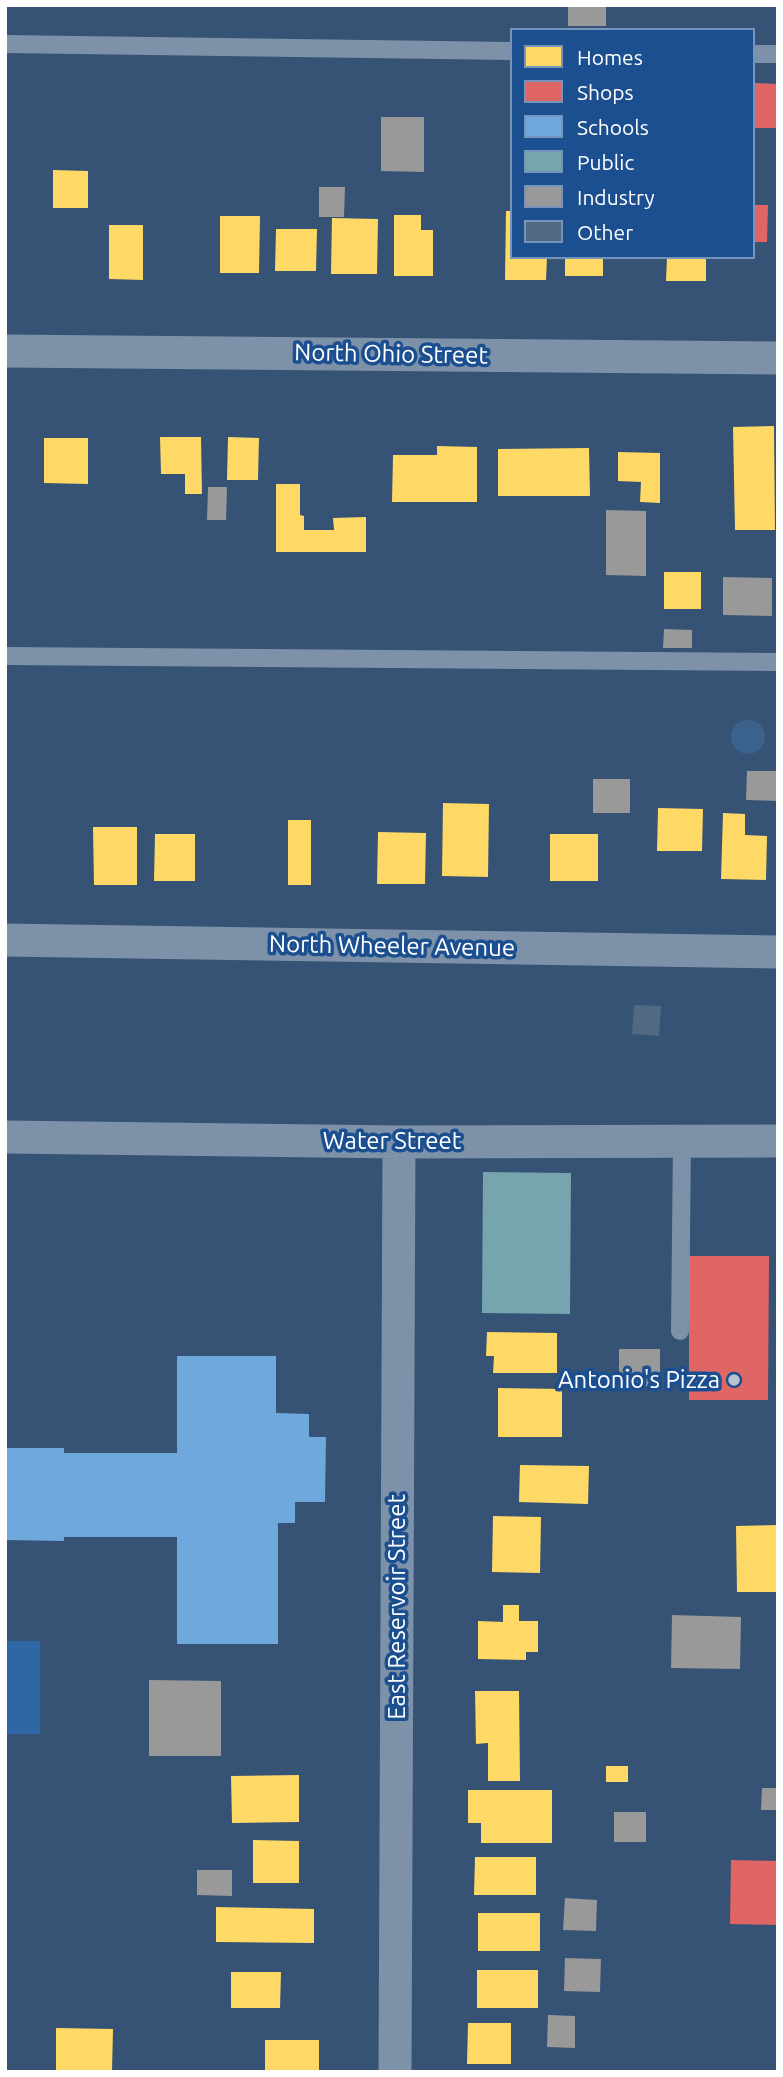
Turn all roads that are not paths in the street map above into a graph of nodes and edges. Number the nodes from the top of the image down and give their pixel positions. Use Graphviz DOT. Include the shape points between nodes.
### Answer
graph roads {
  1 [pos="5,44"];
  2 [pos="510,51"];
  3 [pos="755,54"];
  4 [pos="778,54"];
  5 [pos="5,351"];
  6 [pos="778,358"];
  7 [pos="5,656"];
  8 [pos="778,662"];
  9 [pos="5,940"];
  10 [pos="778,951"];
  11 [pos="5,1137"];
  12 [pos="682,1140"];
  13 [pos="399,1142"];
  14 [pos="778,1142"];
  15 [pos="680,1331"];
  16 [pos="395,2072"];
  1 -- 2 [label="lane"];
  3 -- 4 [label="lane"];
  5 -- 6 [label="street, North Ohio Street"];
  7 -- 8 [label="lane"];
  9 -- 10 [label="street, North Wheeler Avenue"];
  11 -- 13 [label="street, Water Street"];
  12 -- 13 [label="street, Water Street"];
  12 -- 14 [label="street, Water Street"];
  12 -- 15 [label="lane"];
  13 -- 16 [label="street, East Reservoir Street"];
}
